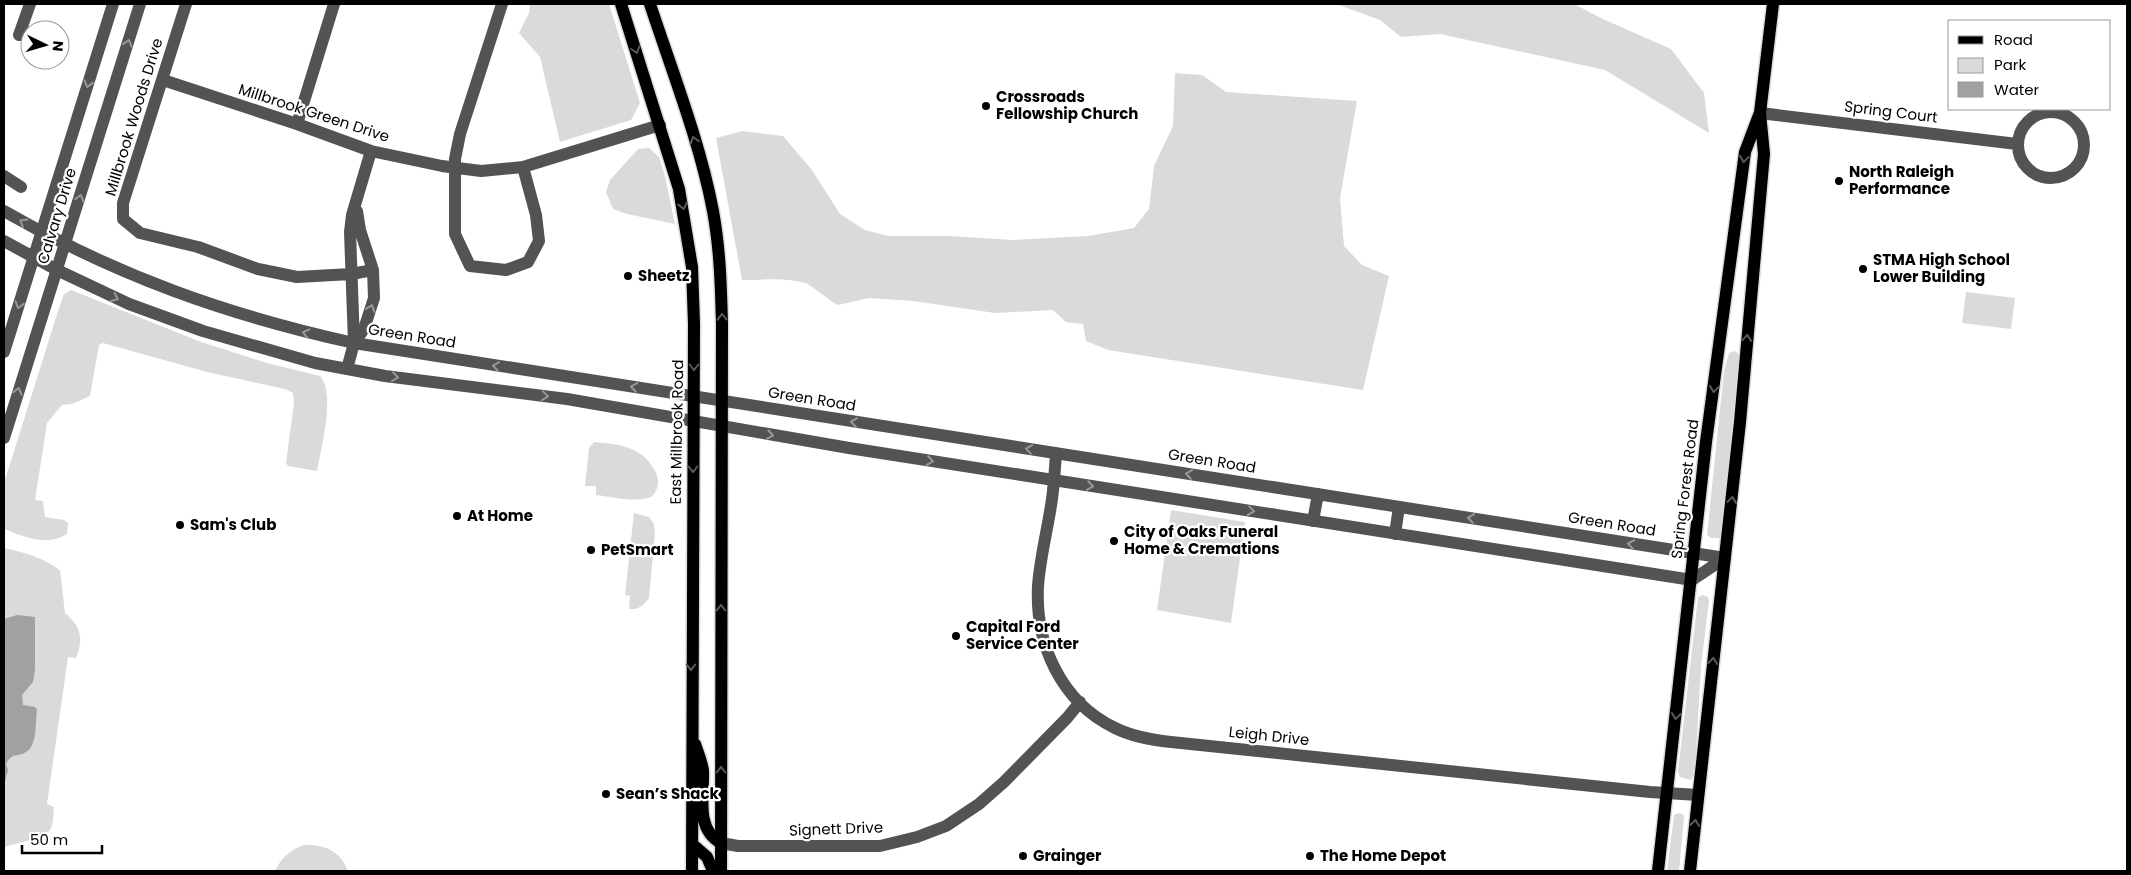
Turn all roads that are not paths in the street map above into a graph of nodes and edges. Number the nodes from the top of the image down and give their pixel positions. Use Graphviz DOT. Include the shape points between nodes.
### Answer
graph roads {
  1 [pos="30,4"];
  2 [pos="113,4"];
  3 [pos="140,4"];
  4 [pos="186,4"];
  5 [pos="334,4"];
  6 [pos="502,4"];
  7 [pos="621,4"];
  8 [pos="650,4"];
  9 [pos="1773,4"];
  10 [pos="19,35"];
  11 [pos="163,80"];
  12 [pos="1760,113"];
  13 [pos="297,124"];
  14 [pos="660,125"];
  15 [pos="2018,144"];
  16 [pos="371,151"];
  17 [pos="523,167"];
  18 [pos="454,168"];
  19 [pos="4,176"];
  20 [pos="21,187"];
  21 [pos="355,204"];
  22 [pos="4,211"];
  23 [pos="42,233"];
  24 [pos="4,240"];
  25 [pos="65,244"];
  26 [pos="33,258"];
  27 [pos="57,270"];
  28 [pos="373,270"];
  29 [pos="351,274"];
  30 [pos="354,343"];
  31 [pos="4,352"];
  32 [pos="347,369"];
  33 [pos="571,377"];
  34 [pos="694,397"];
  35 [pos="568,399"];
  36 [pos="722,401"];
  37 [pos="693,421"];
  38 [pos="722,426"];
  39 [pos="4,438"];
  40 [pos="1056,454"];
  41 [pos="1054,480"];
  42 [pos="1318,494"];
  43 [pos="1400,507"];
  44 [pos="1313,521"];
  45 [pos="1395,534"];
  46 [pos="1694,554"];
  47 [pos="1725,558"];
  48 [pos="1692,580"];
  49 [pos="1080,702"];
  50 [pos="691,730"];
  51 [pos="1667,793"];
  52 [pos="1698,795"];
  53 [pos="721,843"];
  54 [pos="692,844"];
  55 [pos="692,871"];
  56 [pos="712,871"];
  57 [pos="721,871"];
  58 [pos="1658,871"];
  59 [pos="1690,871"];
  1 -- 10 [label="street"];
  2 -- 23 [label="street, Calvary Drive, one-way"];
  25 -- 3 [label="street, Calvary Drive, one-way"];
  4 -- 11 [label="street, Millbrook Woods Drive"];
  5 -- 13 [label="street"];
  6 -- 18 [label="street" via="460,134"];
  7 -- 14 [label="main road, East Millbrook Road, one-way"];
  36 -- 8 [label="main road, one-way" via="721,287 714,218 704,171"];
  9 -- 12 [label="main road, Spring Forest Road"];
  11 -- 13 [label="street, Millbrook Green Drive"];
  11 -- 29 [label="street, Millbrook Woods Drive" via="123,204 123,219 140,233 198,248 258,269 297,277"];
  12 -- 15 [label="street, Spring Court"];
  12 -- 46 [label="main road, Spring Forest Road, one-way" via="1745,152"];
  47 -- 12 [label="main road, Spring Forest Road, one-way" via="1764,154"];
  13 -- 16 [label="street, Millbrook Green Drive"];
  14 -- 17 [label="street, Millbrook Green Drive"];
  14 -- 34 [label="main road, East Millbrook Road, one-way" via="679,189 690,247"];
  15 -- 15 [label="street" via="2024,165 2042,178 2053,179 2068,174 2080,162 2084,151 2084,140 2074,121 2054,112 2029,120 2020,133"];
  16 -- 18 [label="street, Millbrook Green Drive"];
  16 -- 21 [label="street"];
  17 -- 18 [label="street, Millbrook Green Drive" via="481,171"];
  17 -- 18 [label="street" via="539,241 528,262 506,270 470,266 454,234"];
  19 -- 20 [label="street"];
  21 -- 28 [label="street"];
  21 -- 29 [label="street" via="350,232"];
  23 -- 22 [label="street, Green Road, one-way"];
  23 -- 25 [label="street, Green Road"];
  23 -- 26 [label="street, Calvary Drive"];
  24 -- 26 [label="street"];
  25 -- 27 [label="street, Calvary Drive"];
  30 -- 25 [label="street, Green Road, one-way" via="276,325 201,302 129,275"];
  26 -- 27 [label="street"];
  26 -- 31 [label="street, Calvary Drive, one-way"];
  27 -- 32 [label="street, one-way" via="129,304 203,331"];
  39 -- 27 [label="street, Calvary Drive, one-way"];
  28 -- 29 [label="street, Millbrook Woods Drive"];
  30 -- 28 [label="street, one-way" via="364,329 374,298"];
  29 -- 30 [label="street"];
  30 -- 32 [label="street"];
  33 -- 30 [label="street, Green Road, one-way"];
  32 -- 35 [label="street, one-way"];
  34 -- 33 [label="street, Green Road, one-way"];
  33 -- 35 [label="street"];
  34 -- 36 [label="street, Green Road"];
  34 -- 37 [label="main road, East Millbrook Road"];
  35 -- 37 [label="street"];
  36 -- 38 [label="main road"];
  40 -- 36 [label="street, Green Road, one-way"];
  37 -- 38 [label="street"];
  37 -- 50 [label="main road, East Millbrook Road, one-way"];
  38 -- 41 [label="street, one-way"];
  53 -- 38 [label="main road, one-way"];
  40 -- 41 [label="street, Leigh Drive"];
  42 -- 40 [label="street, Green Road, one-way"];
  41 -- 44 [label="street, one-way"];
  41 -- 49 [label="street, Leigh Drive" via="1038,585 1040,621 1050,661"];
  42 -- 43 [label="street, Green Road"];
  42 -- 44 [label="street"];
  43 -- 45 [label="street"];
  46 -- 43 [label="street, Green Road, one-way"];
  44 -- 45 [label="street"];
  45 -- 48 [label="street"];
  46 -- 47 [label="street, Green Road"];
  46 -- 48 [label="main road, Spring Forest Road"];
  47 -- 48 [label="street"];
  52 -- 47 [label="main road, Spring Forest Road, one-way"];
  48 -- 51 [label="main road, Spring Forest Road, one-way"];
  49 -- 51 [label="street, Leigh Drive" via="1115,728 1134,736 1168,742"];
  49 -- 53 [label="street, Signett Drive" via="998,787 946,826 880,846 738,846"];
  50 -- 53 [label="main road" via="703,769 703,821"];
  50 -- 54 [label="main road, East Millbrook Road"];
  51 -- 52 [label="street, Leigh Drive"];
  51 -- 58 [label="main road, Spring Forest Road"];
  59 -- 52 [label="main road, Spring Forest Road, one-way"];
  53 -- 57 [label="main road"];
  54 -- 55 [label="main road, East Millbrook Road"];
  54 -- 56 [label="main road" via="706,857"];
}
